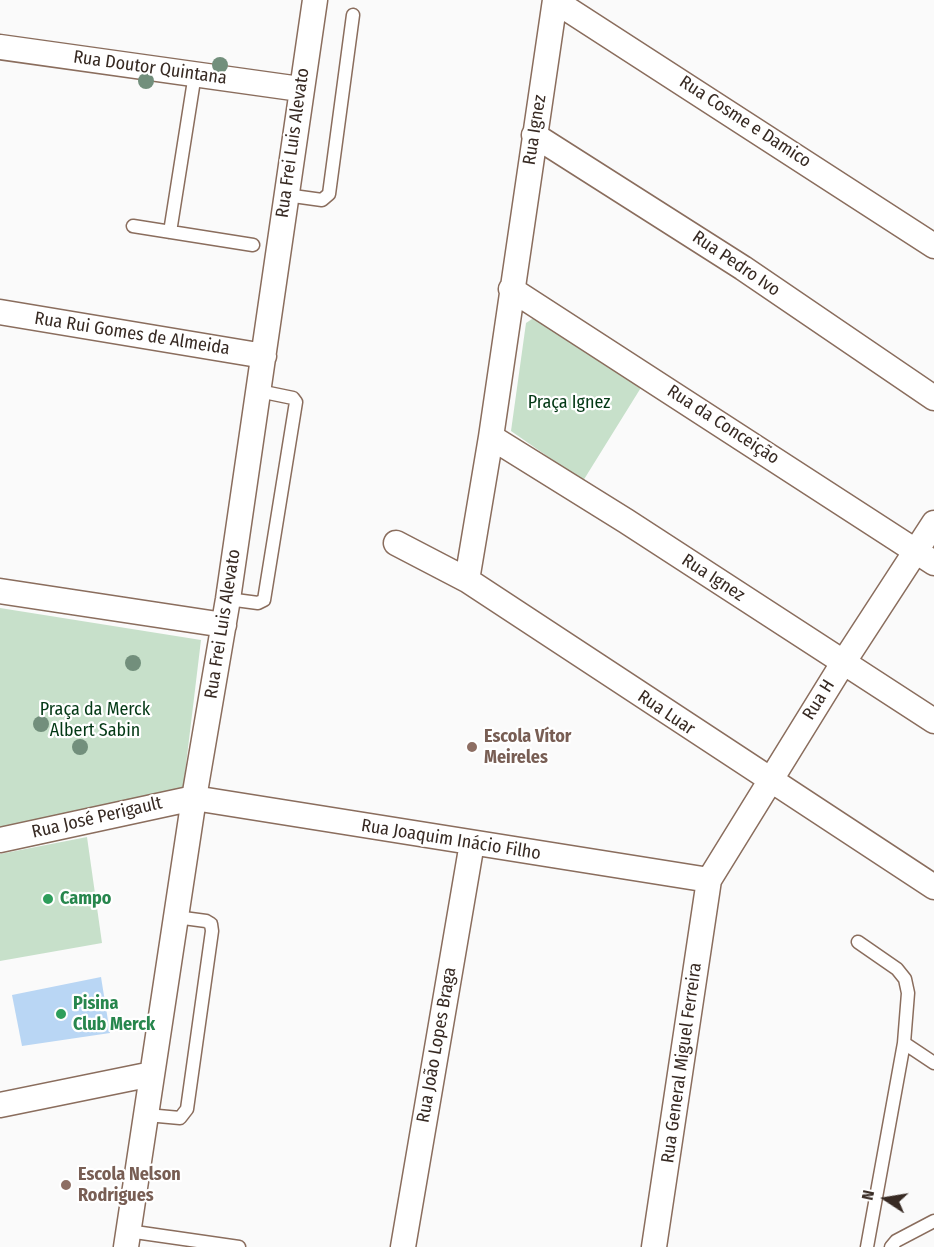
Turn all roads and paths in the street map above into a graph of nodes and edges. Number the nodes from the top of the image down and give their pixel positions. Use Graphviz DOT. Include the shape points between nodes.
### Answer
graph roads {
  1 [pos="315,0"];
  2 [pos="555,0"];
  3 [pos="353,15"];
  4 [pos="0,47"];
  5 [pos="195,74"];
  6 [pos="300,89"];
  7 [pos="534,135"];
  8 [pos="286,195"];
  9 [pos="133,226"];
  10 [pos="170,232"];
  11 [pos="253,245"];
  12 [pos="934,246"];
  13 [pos="511,289"];
  14 [pos="0,312"];
  15 [pos="264,356"];
  16 [pos="259,391"];
  17 [pos="934,398"];
  18 [pos="491,437"];
  19 [pos="934,523"];
  20 [pos="396,543"];
  21 [pos="925,557"];
  22 [pos="467,580"];
  23 [pos="0,591"];
  24 [pos="228,599"];
  25 [pos="224,625"];
  26 [pos="843,663"];
  27 [pos="934,722"];
  28 [pos="769,781"];
  29 [pos="194,798"];
  30 [pos="0,840"];
  31 [pos="472,843"];
  32 [pos="709,880"];
  33 [pos="934,887"];
  34 [pos="176,917"];
  35 [pos="858,942"];
  36 [pos="904,1043"];
  37 [pos="934,1063"];
  38 [pos="152,1074"];
  39 [pos="0,1105"];
  40 [pos="147,1114"];
  41 [pos="934,1221"];
  42 [pos="127,1239"];
  43 [pos="239,1247"];
  44 [pos="403,1247"];
  45 [pos="654,1247"];
  46 [pos="867,1247"];
  47 [pos="891,1247"];
  1 -- 6 [label="street, Rua Frei Luis Alevato"];
  2 -- 7 [label="street, Rua Ignez"];
  2 -- 12 [label="street, Rua Cosme e Damico"];
  3 -- 8 [label="lane" via="328,194 322,200"];
  4 -- 5 [label="street, Rua Doutor Quintana"];
  5 -- 6 [label="street, Rua Doutor Quintana"];
  5 -- 10 [label="lane"];
  6 -- 8 [label="street, Rua Frei Luis Alevato"];
  7 -- 13 [label="street, Rua Ignez"];
  7 -- 17 [label="street, Rua Pedro Ivo" via="743,268"];
  8 -- 15 [label="street, Rua Frei Luis Alevato"];
  9 -- 10 [label="lane"];
  10 -- 11 [label="lane"];
  13 -- 18 [label="street, Rua Ignez"];
  13 -- 21 [label="street, Rua da Conceição"];
  14 -- 15 [label="street, Rua Rui Gomes de Almeida"];
  15 -- 16 [label="street, Rua Frei Luis Alevato"];
  16 -- 24 [label="street, Rua Frei Luis Alevato"];
  16 -- 24 [label="lane" via="296,402 264,600 258,603"];
  18 -- 22 [label="street, Rua Ignez"];
  18 -- 26 [label="street, Rua Ignez"];
  19 -- 21 [label="street, Rua H"];
  20 -- 22 [label="street, Rua Luar"];
  21 -- 26 [label="street, Rua H"];
  22 -- 28 [label="street, Rua Luar"];
  23 -- 25 [label="street"];
  24 -- 25 [label="street, Rua Frei Luis Alevato"];
  25 -- 29 [label="street, Rua Frei Luis Alevato"];
  26 -- 27 [label="street, Rua Ignez"];
  26 -- 28 [label="street, Rua H"];
  28 -- 32 [label="street, Rua H"];
  28 -- 33 [label="street, Rua Luar"];
  29 -- 30 [label="street, Rua José Perigault"];
  29 -- 31 [label="street, Rua Joaquim Inácio Filho"];
  29 -- 34 [label="street, Rua Frei Luis Alevato"];
  31 -- 32 [label="street, Rua Joaquim Inácio Filho"];
  31 -- 44 [label="street, Rua João Lopes Braga"];
  32 -- 45 [label="street, Rua General Miguel Ferreira"];
  34 -- 38 [label="street, Rua Frei Luis Alevato"];
  34 -- 40 [label="lane" via="206,921 212,931 191,1076 184,1115 180,1118"];
  35 -- 36 [label="lane" via="905,979 908,993"];
  36 -- 37 [label="lane"];
  36 -- 46 [label="lane"];
  38 -- 39 [label="street"];
  38 -- 40 [label="street, Rua Frei Luis Alevato"];
  40 -- 42 [label="street, Rua Frei Luis Alevato"];
  41 -- 47 [label="lane"];
  42 -- 43 [label="lane"];
}
